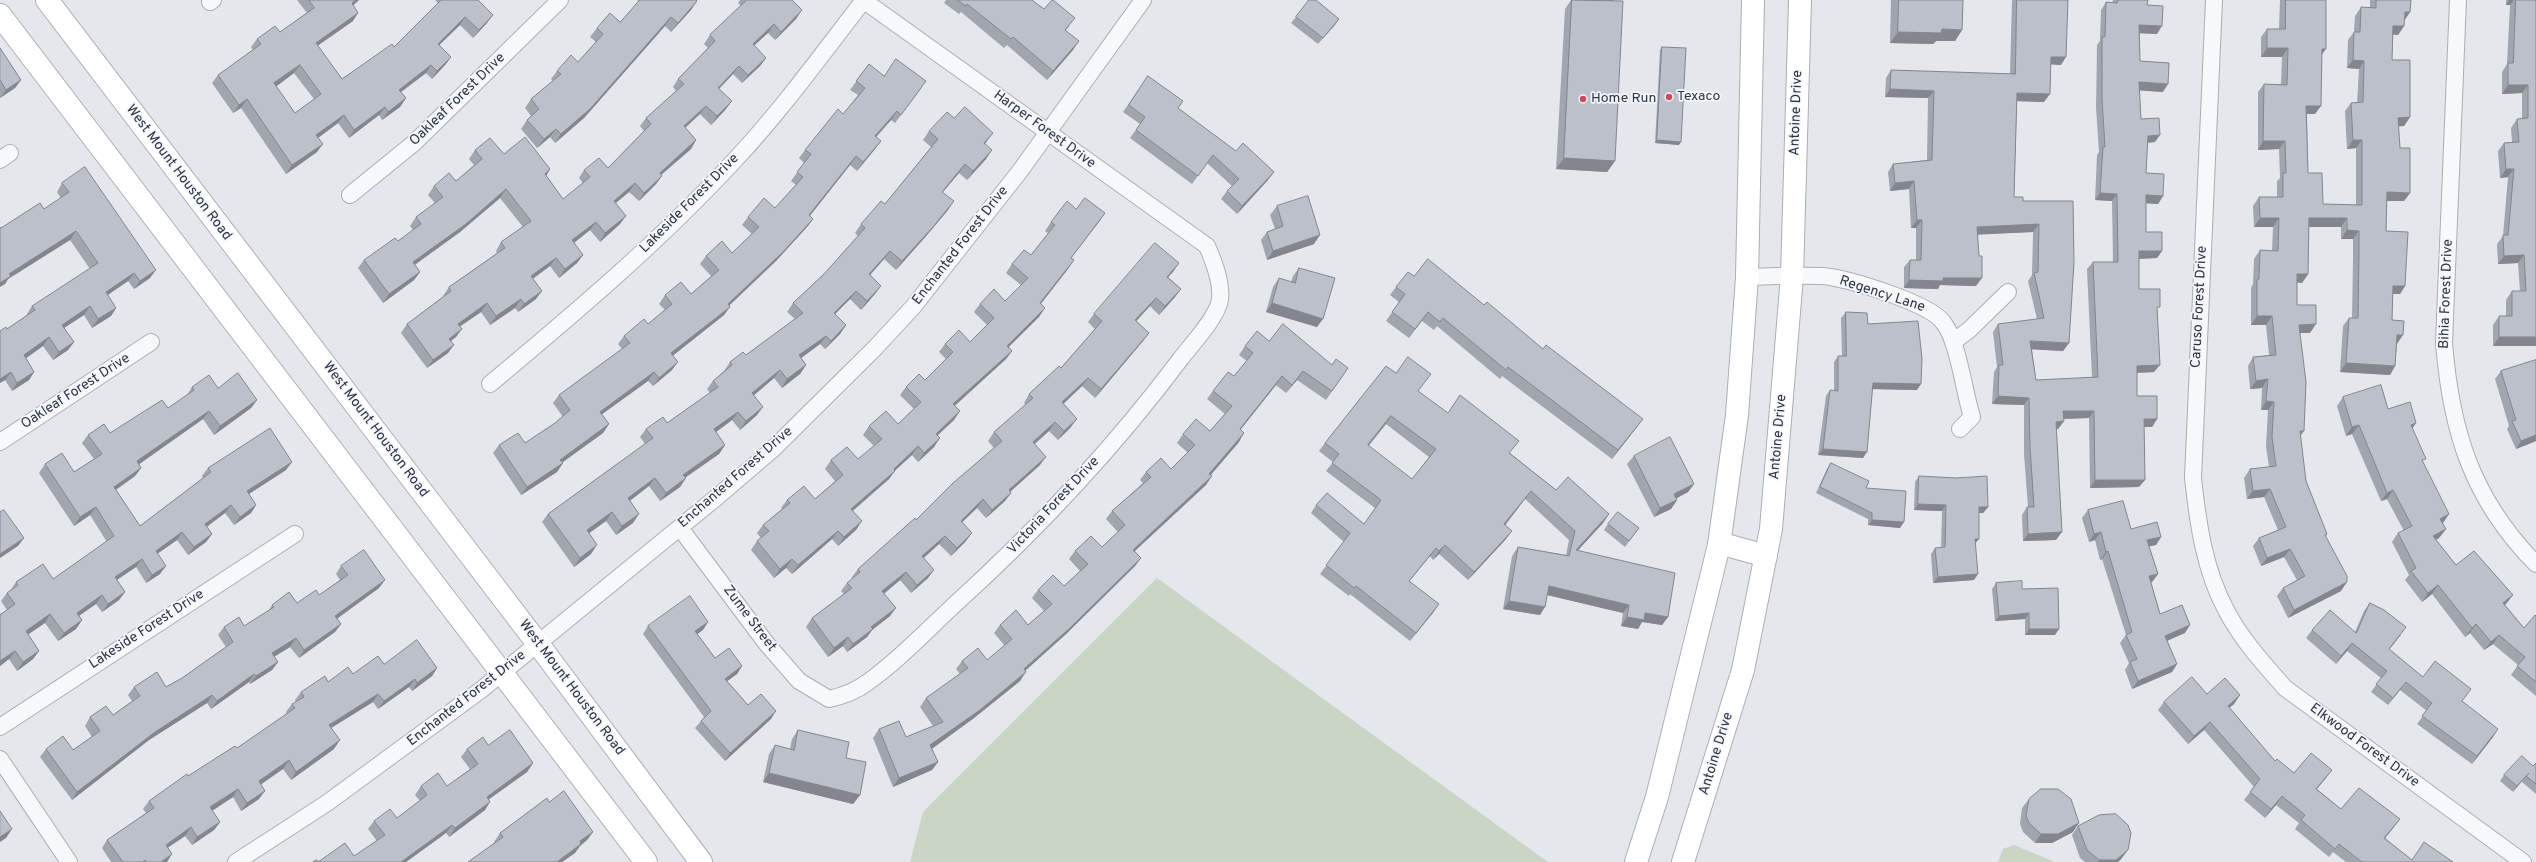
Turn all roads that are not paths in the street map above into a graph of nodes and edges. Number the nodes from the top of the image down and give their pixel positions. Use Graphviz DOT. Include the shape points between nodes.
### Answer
graph roads {
  1 [pos="47,0"];
  2 [pos="560,0"];
  3 [pos="863,0"];
  4 [pos="1143,0"];
  5 [pos="1753,0"];
  6 [pos="1800,0"];
  7 [pos="2214,0"];
  8 [pos="2458,0"];
  9 [pos="0,15"];
  10 [pos="1047,132"];
  11 [pos="350,195"];
  12 [pos="1216,266"];
  13 [pos="1747,276"];
  14 [pos="1792,276"];
  15 [pos="2008,292"];
  16 [pos="151,342"];
  17 [pos="1953,342"];
  18 [pos="490,384"];
  19 [pos="1960,430"];
  20 [pos="0,442"];
  21 [pos="680,528"];
  22 [pos="295,534"];
  23 [pos="1719,543"];
  24 [pos="1766,556"];
  25 [pos="2536,564"];
  26 [pos="2226,610"];
  27 [pos="538,644"];
  28 [pos="501,673"];
  29 [pos="829,700"];
  30 [pos="0,727"];
  31 [pos="0,759"];
  32 [pos="2536,855"];
  33 [pos="69,862"];
  34 [pos="236,862"];
  35 [pos="646,862"];
  36 [pos="701,862"];
  37 [pos="1636,862"];
  38 [pos="1683,862"];
  39 [pos="2523,862"];
  40 [pos="2531,862"];
  1 -- 27 [label="main road, West Mount Houston Road"];
  2 -- 11 [label="street, Oakleaf Forest Drive" via="414,143"];
  3 -- 10 [label="street, Harper Forest Drive"];
  3 -- 18 [label="street, Lakeside Forest Drive" via="797,86 735,160 677,220 584,305"];
  4 -- 10 [label="street, Enchanted Forest Drive"];
  5 -- 13 [label="main road"];
  6 -- 14 [label="main road, Antoine Drive"];
  7 -- 26 [label="street, Caruso Forest Drive" via="2193,478 2197,521 2209,568"];
  8 -- 25 [label="street, Bihia Forest Drive" via="2444,343 2448,389 2458,434 2472,472 2495,514"];
  9 -- 28 [label="main road"];
  10 -- 12 [label="street, Harper Forest Drive" via="1207,246"];
  10 -- 21 [label="street, Enchanted Forest Drive" via="964,244 908,313 772,450"];
  12 -- 29 [label="street, Victoria Forest Drive" via="1220,300 1208,323 1154,395 1078,483 1010,555 868,682 845,695"];
  13 -- 14 [label="street, Regency Lane"];
  13 -- 23 [label="main road" via="1737,415"];
  14 -- 17 [label="street, Regency Lane" via="1825,276 1918,304 1932,311 1944,322"];
  14 -- 24 [label="main road, Antoine Drive" via="1772,530"];
  15 -- 17 [label="street"];
  16 -- 20 [label="street, Oakleaf Forest Drive"];
  17 -- 19 [label="street, Regency Lane" via="1972,417"];
  21 -- 27 [label="street, Enchanted Forest Drive"];
  21 -- 29 [label="street, Zume Street" via="766,644 799,681"];
  22 -- 30 [label="street, Lakeside Forest Drive"];
  23 -- 24 [label="main road"];
  23 -- 37 [label="main road" via="1656,797"];
  24 -- 38 [label="main road, Antoine Drive" via="1744,670"];
  26 -- 39 [label="street, Elkwood Forest Drive" via="2253,652 2285,688"];
  27 -- 28 [label="street, Enchanted Forest Drive"];
  27 -- 36 [label="main road, West Mount Houston Road"];
  28 -- 34 [label="street, Enchanted Forest Drive" via="327,803"];
  28 -- 35 [label="main road"];
  31 -- 33 [label="street"];
  32 -- 40 [label="street"];
}
